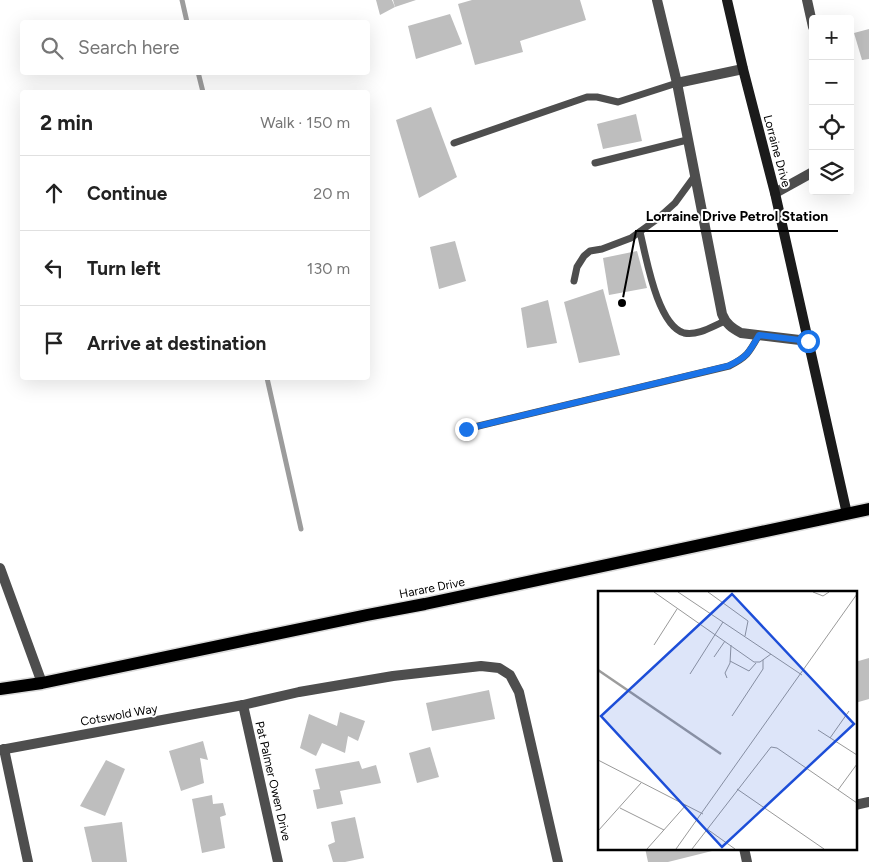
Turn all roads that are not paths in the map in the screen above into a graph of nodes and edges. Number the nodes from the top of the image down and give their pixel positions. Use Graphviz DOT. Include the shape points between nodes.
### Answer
graph roads {
  1 [pos="657,0"];
  2 [pos="727,0"];
  3 [pos="807,0"];
  4 [pos="810,15"];
  5 [pos="743,69"];
  6 [pos="676,83"];
  7 [pos="687,140"];
  8 [pos="454,143"];
  9 [pos="595,163"];
  10 [pos="809,174"];
  11 [pos="694,177"];
  12 [pos="775,193"];
  13 [pos="640,232"];
  14 [pos="574,281"];
  15 [pos="725,322"];
  16 [pos="759,335"];
  17 [pos="808,341"];
  18 [pos="466,429"];
  19 [pos="869,509"];
  20 [pos="847,514"];
  21 [pos="0,568"];
  22 [pos="5,593"];
  23 [pos="42,683"];
  24 [pos="0,689"];
  25 [pos="243,705"];
  26 [pos="2,750"];
  27 [pos="869,802"];
  28 [pos="856,805"];
  29 [pos="28,862"];
  30 [pos="278,862"];
  31 [pos="558,862"];
  1 -- 6 [label="street"];
  2 -- 5 [label="street, Lorraine Drive"];
  3 -- 4 [label="street"];
  5 -- 6 [label="street"];
  5 -- 12 [label="street, Lorraine Drive"];
  6 -- 7 [label="street"];
  6 -- 8 [label="lane" via="618,102 587,97"];
  7 -- 9 [label="lane"];
  7 -- 11 [label="street"];
  10 -- 12 [label="street"];
  11 -- 13 [label="lane" via="674,203"];
  11 -- 15 [label="street"];
  12 -- 17 [label="street, Lorraine Drive"];
  13 -- 14 [label="lane" via="584,256"];
  13 -- 15 [label="lane" via="656,295 675,328 694,334"];
  15 -- 16 [label="street" via="741,333"];
  16 -- 17 [label="street"];
  16 -- 18 [label="lane" via="743,359 728,366"];
  17 -- 20 [label="street, Lorraine Drive"];
  19 -- 20 [label="main road, Harare Drive"];
  20 -- 23 [label="main road, Harare Drive"];
  21 -- 22 [label="street"];
  22 -- 23 [label="street"];
  23 -- 24 [label="main road, Harare Drive"];
  25 -- 26 [label="street, Cotswold Way"];
  25 -- 30 [label="street, Pat Palmer Owen Drive"];
  25 -- 31 [label="street, Cotswold Way" via="385,677 481,666 499,668 510,675 519,692"];
  26 -- 29 [label="street"];
  27 -- 28 [label="street"];
}
